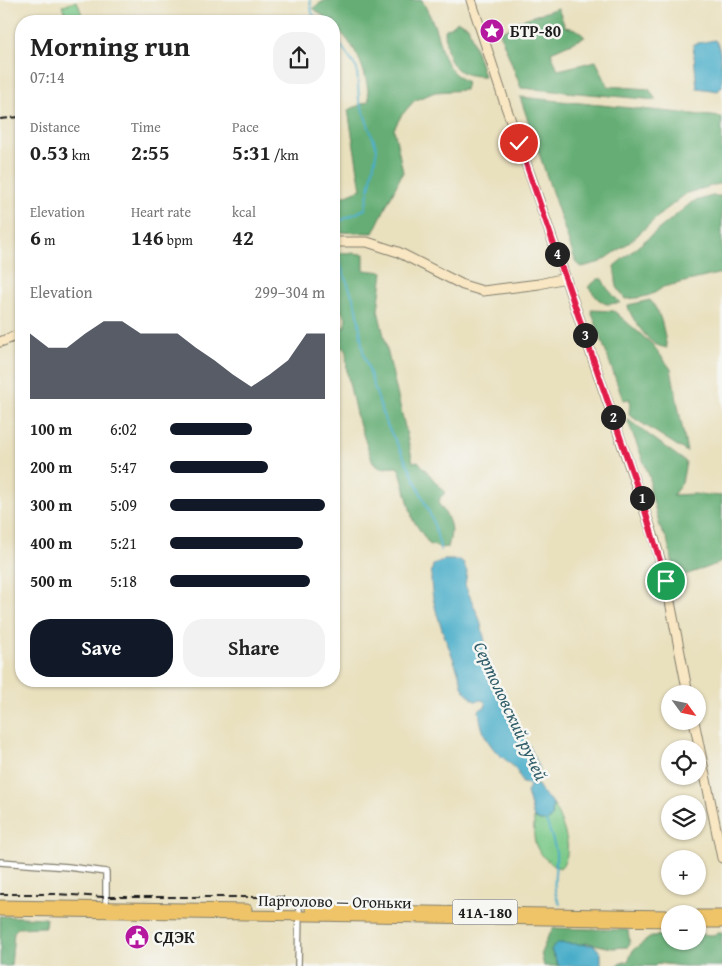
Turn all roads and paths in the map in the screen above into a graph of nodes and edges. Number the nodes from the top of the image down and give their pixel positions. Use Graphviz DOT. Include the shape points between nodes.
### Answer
graph roads {
  1 [pos="471,0"];
  2 [pos="340,242"];
  3 [pos="565,278"];
  4 [pos="15,336"];
  5 [pos="0,342"];
  6 [pos="686,685"];
  7 [pos="696,730"];
  8 [pos="722,858"];
  9 [pos="0,862"];
  10 [pos="0,904"];
  11 [pos="106,906"];
  12 [pos="0,911"];
  13 [pos="299,912"];
  14 [pos="661,915"];
  15 [pos="706,915"];
  16 [pos="722,915"];
  17 [pos="661,922"];
  18 [pos="706,923"];
  19 [pos="722,923"];
  20 [pos="298,966"];
  1 -- 3 [label="main road"];
  2 -- 3 [label="main road" via="367,242 398,252 463,285 483,291"];
  3 -- 6 [label="main road" via="654,538 666,581"];
  4 -- 5 [label="main road"];
  7 -- 8 [label="main road"];
  9 -- 11 [label="street" via="106,872"];
  10 -- 11 [label="main road, Парголово — Огоньки / 41А-180"];
  11 -- 13 [label="main road, Парголово — Огоньки / 41А-180"];
  12 -- 13 [label="main road, Парголово — Огоньки / 41А-180"];
  13 -- 14 [label="main road, Парголово — Огоньки / 41А-180"];
  13 -- 17 [label="main road, Парголово — Огоньки / 41А-180"];
  13 -- 20 [label="street"];
  15 -- 16 [label="main road"];
  18 -- 19 [label="main road"];
}
